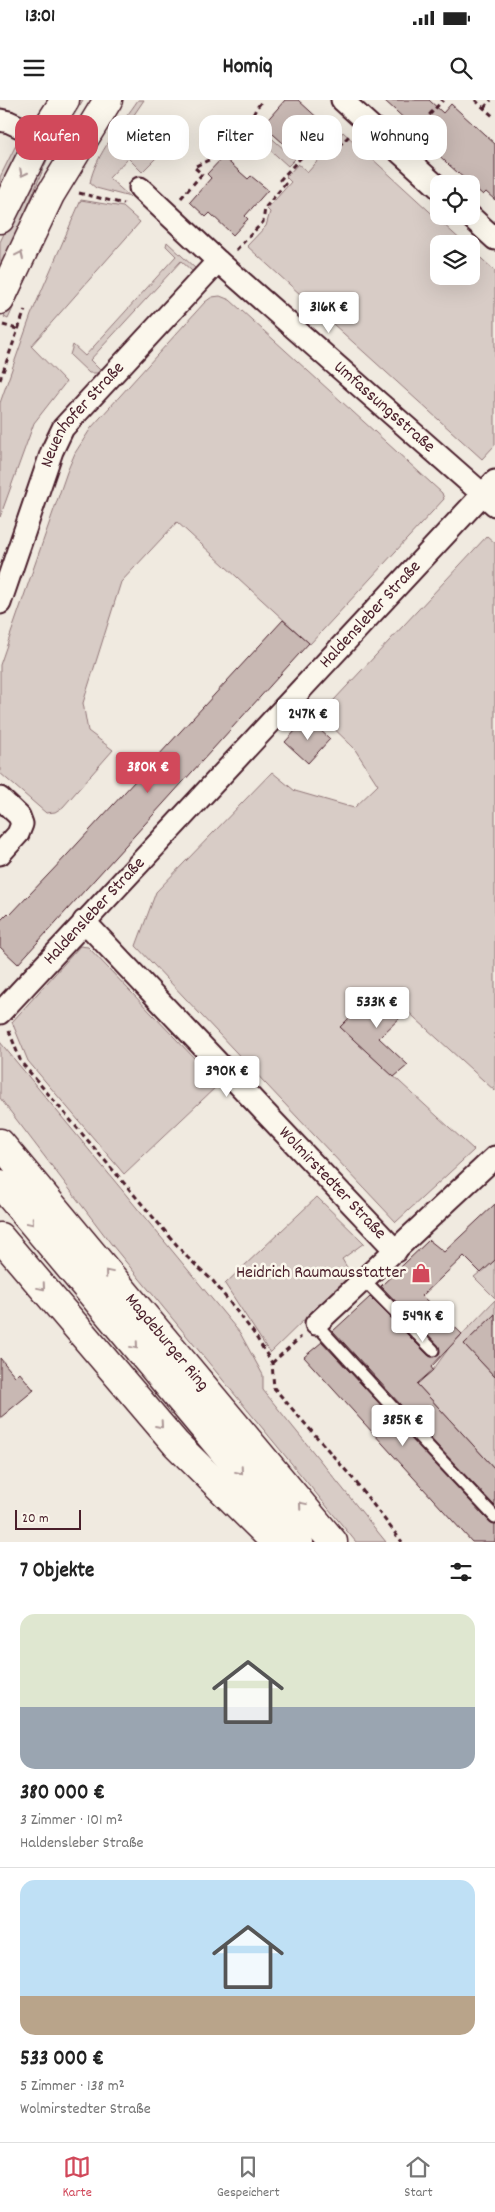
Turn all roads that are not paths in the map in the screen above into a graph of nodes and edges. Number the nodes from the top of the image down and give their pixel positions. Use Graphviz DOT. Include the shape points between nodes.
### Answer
graph roads {
  1 [pos="65,100"];
  2 [pos="108,100"];
  3 [pos="342,100"];
  4 [pos="55,115"];
  5 [pos="0,120"];
  6 [pos="15,125"];
  7 [pos="30,160"];
  8 [pos="430,180"];
  9 [pos="143,191"];
  10 [pos="0,219"];
  11 [pos="480,225"];
  12 [pos="495,239"];
  13 [pos="220,263"];
  14 [pos="0,300"];
  15 [pos="491,493"];
  16 [pos="0,603"];
  17 [pos="0,798"];
  18 [pos="0,854"];
  19 [pos="84,921"];
  20 [pos="0,1012"];
  21 [pos="0,1143"];
  22 [pos="495,1157"];
  23 [pos="0,1184"];
  24 [pos="0,1237"];
  25 [pos="396,1251"];
  26 [pos="364,1280"];
  27 [pos="316,1324"];
  28 [pos="433,1350"];
  29 [pos="495,1517"];
  30 [pos="275,1542"];
  31 [pos="299,1542"];
  32 [pos="333,1542"];
  1 -- 4 [label="main road"];
  14 -- 2 [label="main road, one-way" via="50,195"];
  3 -- 8 [label="street"];
  5 -- 6 [label="street"];
  7 -- 10 [label="main road, one-way"];
  9 -- 13 [label="street, Umfassungsstraße"];
  11 -- 12 [label="street"];
  13 -- 15 [label="street, Umfassungsstraße"];
  13 -- 16 [label="street, Neuenhofer Straße" via="63,428 52,451"];
  15 -- 19 [label="street, Haldensleber Straße"];
  17 -- 18 [label="street" via="19,816 22,824 18,834"];
  19 -- 20 [label="street, Haldensleber Straße"];
  19 -- 25 [label="street, Wolmirstedter Straße"];
  32 -- 21 [label="main road, Magdeburger Ring, one-way"];
  22 -- 25 [label="street, Wolmirstedter Straße"];
  23 -- 31 [label="main road, Magdeburger Ring, one-way"];
  24 -- 30 [label="main road, one-way" via="176,1444"];
  25 -- 26 [label="street, Wolmirstedter Straße"];
  26 -- 27 [label="street, Wolmirstedter Straße"];
  26 -- 28 [label="lane"];
  27 -- 29 [label="lane"];
}
